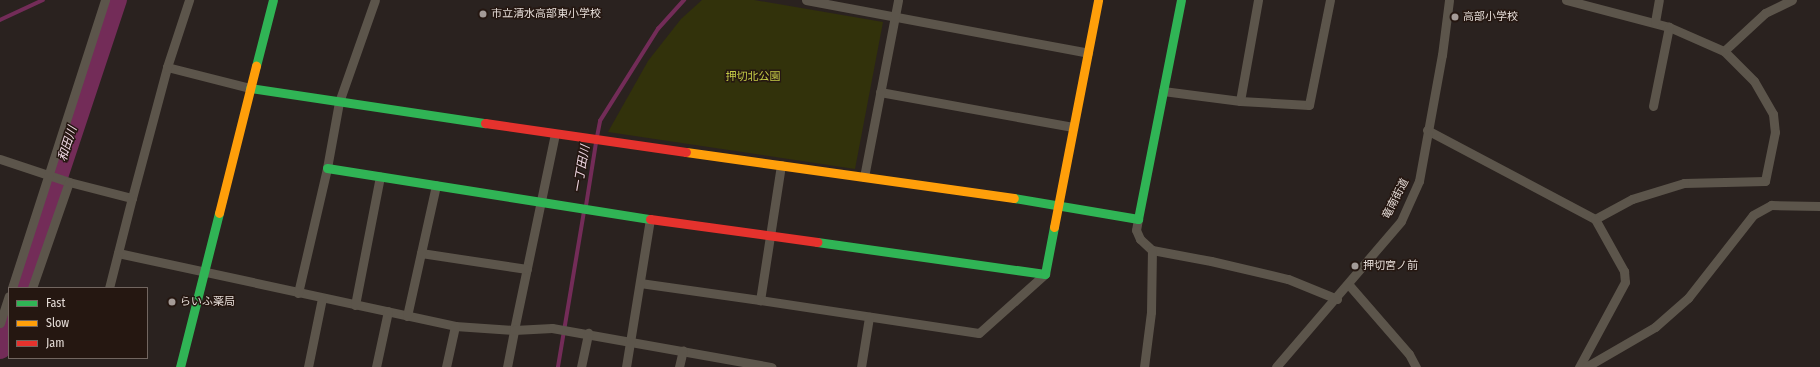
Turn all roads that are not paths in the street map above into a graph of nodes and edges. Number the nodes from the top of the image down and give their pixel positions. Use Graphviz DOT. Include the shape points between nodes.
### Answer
graph roads {
  1 [pos="106,0"];
  2 [pos="189,0"];
  3 [pos="273,0"];
  4 [pos="375,0"];
  5 [pos="806,0"];
  6 [pos="898,0"];
  7 [pos="1098,0"];
  8 [pos="1181,0"];
  9 [pos="1258,0"];
  10 [pos="1330,0"];
  11 [pos="1449,0"];
  12 [pos="1566,0"];
  13 [pos="1659,0"];
  14 [pos="1792,0"];
  15 [pos="895,17"];
  16 [pos="1655,22"];
  17 [pos="1669,26"];
  18 [pos="1724,52"];
  19 [pos="1088,53"];
  20 [pos="167,67"];
  21 [pos="250,88"];
  22 [pos="1163,91"];
  23 [pos="880,92"];
  24 [pos="1240,101"];
  25 [pos="339,102"];
  26 [pos="1653,106"];
  27 [pos="1073,127"];
  28 [pos="1427,130"];
  29 [pos="555,134"];
  30 [pos="0,159"];
  31 [pos="781,165"];
  32 [pos="327,168"];
  33 [pos="49,175"];
  34 [pos="380,176"];
  35 [pos="864,177"];
  36 [pos="69,182"];
  37 [pos="436,185"];
  38 [pos="132,198"];
  39 [pos="540,202"];
  40 [pos="1058,204"];
  41 [pos="1820,206"];
  42 [pos="650,219"];
  43 [pos="1138,219"];
  44 [pos="1595,219"];
  45 [pos="769,235"];
  46 [pos="1152,250"];
  47 [pos="118,253"];
  48 [pos="421,253"];
  49 [pos="526,269"];
  50 [pos="204,271"];
  51 [pos="1045,274"];
  52 [pos="640,283"];
  53 [pos="1349,285"];
  54 [pos="12,287"];
  55 [pos="32,287"];
  56 [pos="109,287"];
  57 [pos="298,293"];
  58 [pos="322,298"];
  59 [pos="1337,298"];
  60 [pos="8,299"];
  61 [pos="760,300"];
  62 [pos="355,305"];
  63 [pos="388,311"];
  64 [pos="407,316"];
  65 [pos="869,317"];
  66 [pos="0,323"];
  67 [pos="455,326"];
  68 [pos="514,330"];
  69 [pos="588,333"];
  70 [pos="630,340"];
  71 [pos="683,350"];
  72 [pos="728,363"];
  73 [pos="180,367"];
  74 [pos="308,367"];
  75 [pos="376,367"];
  76 [pos="446,367"];
  77 [pos="507,367"];
  78 [pos="581,367"];
  79 [pos="626,367"];
  80 [pos="679,367"];
  81 [pos="772,367"];
  82 [pos="861,367"];
  83 [pos="1144,367"];
  84 [pos="1276,367"];
  85 [pos="1416,367"];
  86 [pos="1579,367"];
  87 [pos="1586,367"];
  1 -- 33 [label="street"];
  2 -- 20 [label="street"];
  3 -- 21 [label="street"];
  4 -- 25 [label="street"];
  5 -- 15 [label="street"];
  6 -- 15 [label="street"];
  7 -- 19 [label="street"];
  8 -- 22 [label="street"];
  9 -- 24 [label="street"];
  10 -- 24 [label="street" via="1309,105"];
  11 -- 28 [label="street, 竜南街道" via="1442,55"];
  12 -- 16 [label="street"];
  13 -- 16 [label="street"];
  14 -- 18 [label="street" via="1765,14"];
  15 -- 19 [label="street"];
  15 -- 23 [label="street"];
  16 -- 17 [label="street"];
  17 -- 18 [label="street"];
  17 -- 26 [label="street"];
  18 -- 44 [label="street" via="1754,81 1773,114 1775,132 1766,181 1684,183 1632,199"];
  19 -- 27 [label="street"];
  20 -- 21 [label="street"];
  20 -- 38 [label="street"];
  21 -- 25 [label="street"];
  21 -- 50 [label="street"];
  22 -- 24 [label="street"];
  22 -- 43 [label="street"];
  23 -- 27 [label="street"];
  23 -- 35 [label="street"];
  25 -- 29 [label="street"];
  25 -- 32 [label="street"];
  27 -- 40 [label="street"];
  28 -- 44 [label="street"];
  28 -- 53 [label="street, 竜南街道" via="1419,181 1401,221"];
  29 -- 31 [label="street"];
  29 -- 39 [label="street"];
  30 -- 33 [label="street"];
  31 -- 35 [label="street"];
  31 -- 45 [label="street"];
  32 -- 34 [label="street"];
  32 -- 57 [label="street"];
  33 -- 36 [label="street"];
  33 -- 54 [label="street"];
  34 -- 37 [label="street"];
  34 -- 62 [label="street"];
  35 -- 40 [label="street"];
  36 -- 38 [label="street"];
  36 -- 55 [label="street"];
  37 -- 39 [label="street"];
  37 -- 48 [label="street"];
  38 -- 47 [label="street"];
  39 -- 42 [label="street"];
  39 -- 49 [label="street"];
  40 -- 43 [label="street"];
  40 -- 51 [label="street"];
  41 -- 87 [label="street" via="1771,205 1753,215 1688,298 1655,327"];
  42 -- 45 [label="street"];
  42 -- 52 [label="street"];
  43 -- 46 [label="street" via="1136,230 1140,239"];
  44 -- 86 [label="street" via="1624,271 1625,282"];
  45 -- 51 [label="street"];
  45 -- 61 [label="street"];
  46 -- 59 [label="street" via="1288,279"];
  46 -- 83 [label="street" via="1152,312"];
  47 -- 50 [label="street"];
  47 -- 56 [label="street"];
  48 -- 49 [label="street"];
  48 -- 64 [label="street"];
  49 -- 68 [label="street"];
  50 -- 57 [label="street"];
  50 -- 73 [label="street"];
  51 -- 65 [label="street" via="979,333"];
  52 -- 61 [label="street"];
  52 -- 70 [label="street"];
  53 -- 59 [label="street, 竜南街道"];
  53 -- 85 [label="street" via="1404,348"];
  57 -- 58 [label="street"];
  58 -- 62 [label="street"];
  58 -- 74 [label="street"];
  59 -- 84 [label="street, 竜南街道"];
  60 -- 66 [label="street"];
  61 -- 65 [label="street"];
  62 -- 63 [label="street"];
  63 -- 64 [label="street"];
  63 -- 75 [label="street"];
  64 -- 67 [label="street"];
  65 -- 82 [label="street"];
  67 -- 68 [label="street"];
  67 -- 76 [label="street"];
  68 -- 69 [label="street" via="552,328"];
  68 -- 77 [label="street"];
  69 -- 70 [label="street"];
  69 -- 78 [label="street"];
  70 -- 71 [label="street"];
  70 -- 79 [label="street"];
  71 -- 72 [label="street"];
  71 -- 80 [label="street"];
  72 -- 81 [label="street"];
}
